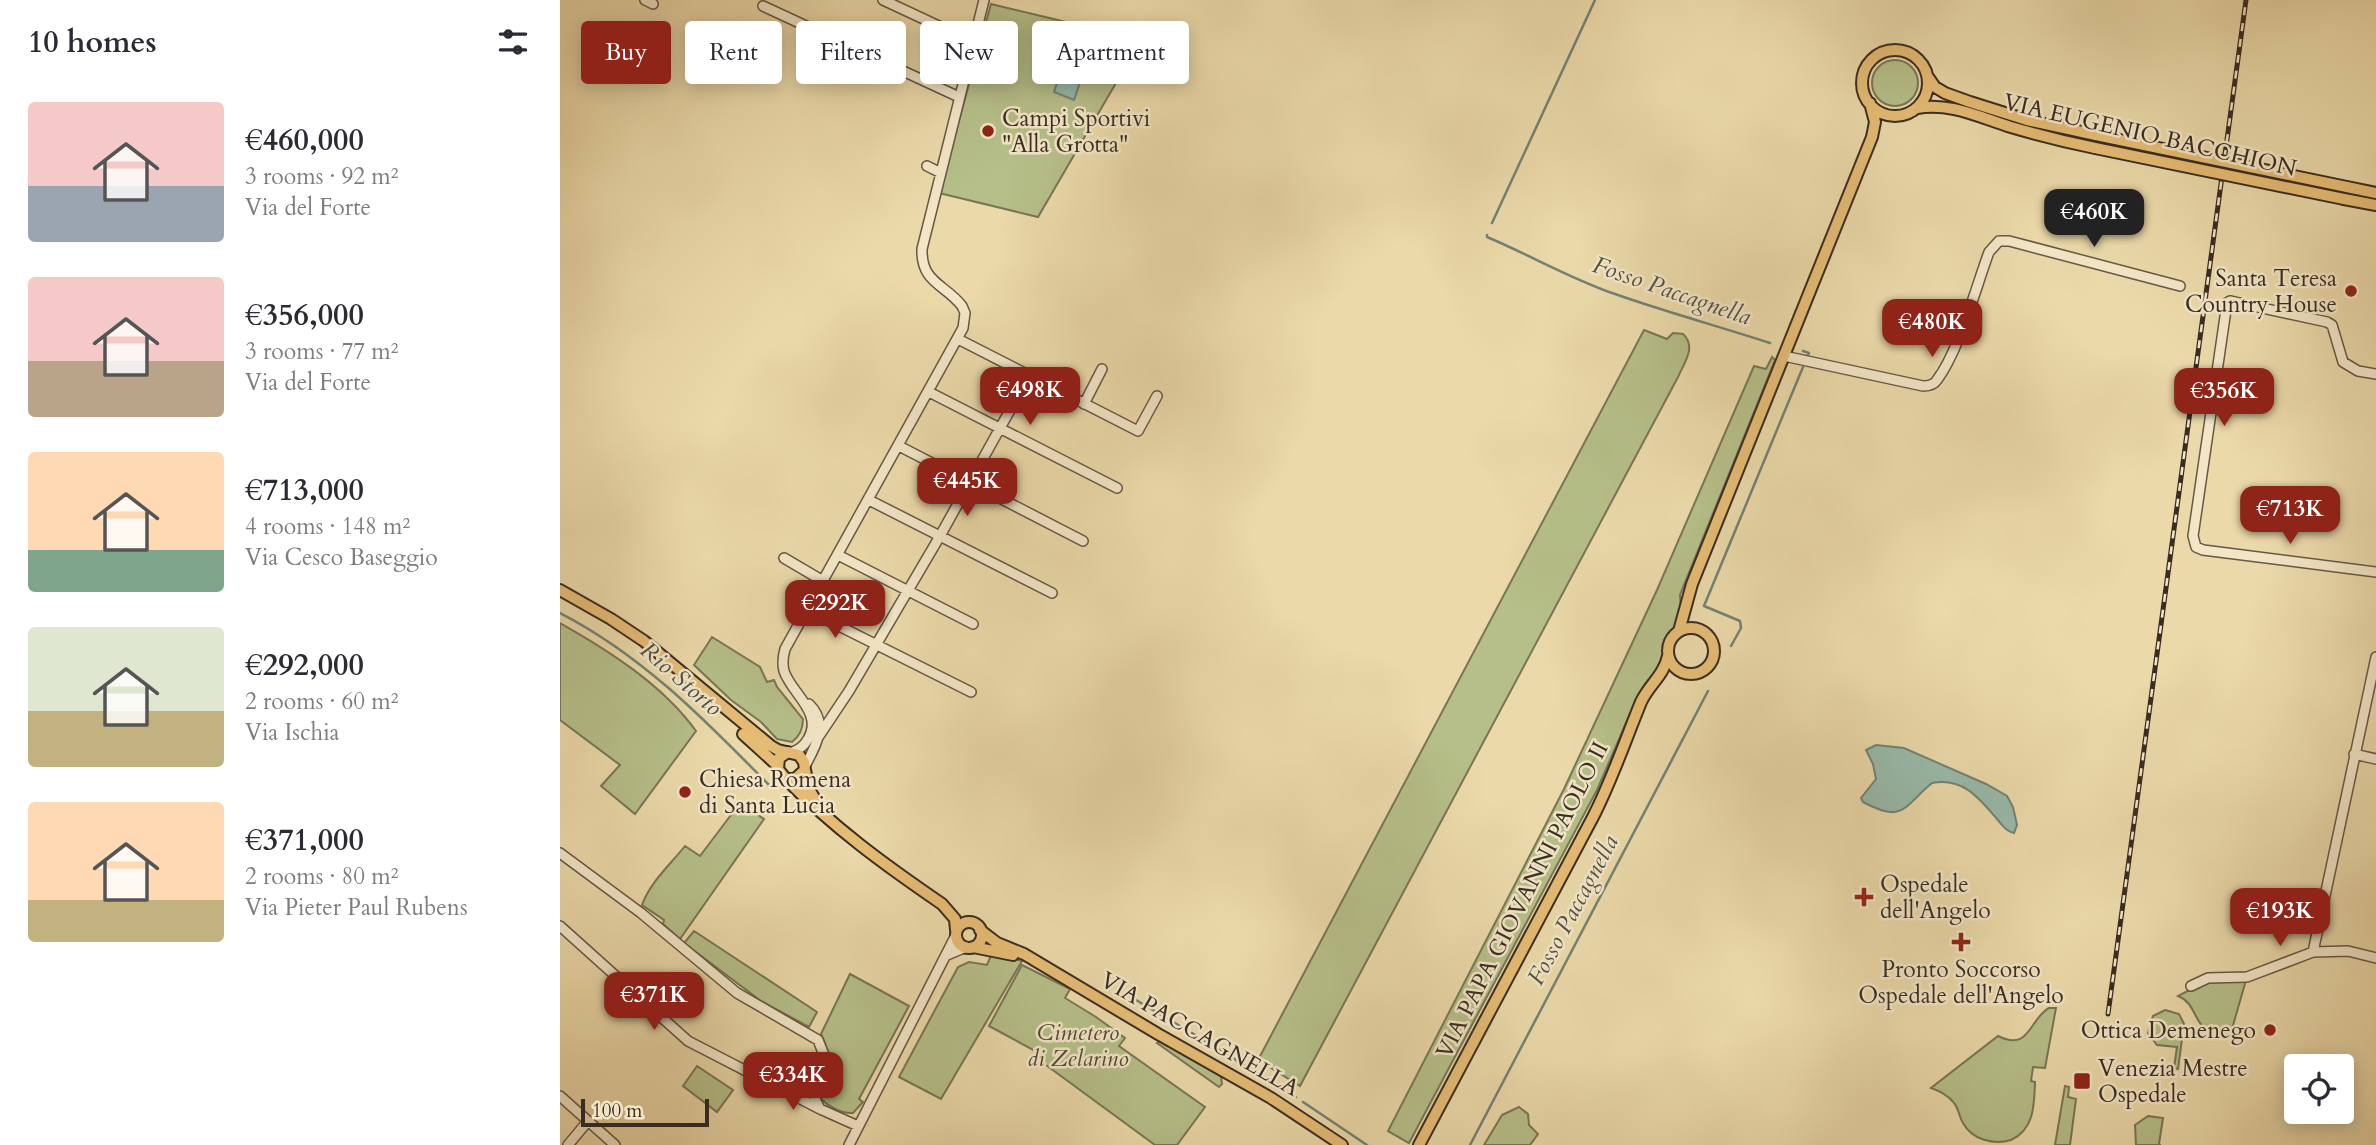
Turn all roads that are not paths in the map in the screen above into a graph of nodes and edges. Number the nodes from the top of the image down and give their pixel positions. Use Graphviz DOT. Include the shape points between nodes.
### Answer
graph roads {
  1 [pos="883,0"];
  2 [pos="984,0"];
  3 [pos="763,6"];
  4 [pos="927,21"];
  5 [pos="979,21"];
  6 [pos="1928,77"];
  7 [pos="963,84"];
  8 [pos="960,97"];
  9 [pos="1870,103"];
  10 [pos="1917,108"];
  11 [pos="1898,115"];
  12 [pos="1872,137"];
  13 [pos="927,166"];
  14 [pos="941,173"];
  15 [pos="2346,193"];
  16 [pos="2376,193"];
  17 [pos="2376,205"];
  18 [pos="2179,286"];
  19 [pos="958,339"];
  20 [pos="1784,356"];
  21 [pos="1102,369"];
  22 [pos="2376,374"];
  23 [pos="1029,376"];
  24 [pos="929,392"];
  25 [pos="1157,396"];
  26 [pos="1084,404"];
  27 [pos="1000,428"];
  28 [pos="899,446"];
  29 [pos="970,482"];
  30 [pos="1118,488"];
  31 [pos="869,499"];
  32 [pos="940,536"];
  33 [pos="1083,541"];
  34 [pos="838,555"];
  35 [pos="784,558"];
  36 [pos="2376,572"];
  37 [pos="823,581"];
  38 [pos="560,590"];
  39 [pos="907,590"];
  40 [pos="1689,592"];
  41 [pos="1052,593"];
  42 [pos="807,610"];
  43 [pos="973,624"];
  44 [pos="1700,630"];
  45 [pos="1679,631"];
  46 [pos="876,643"];
  47 [pos="1668,656"];
  48 [pos="2376,657"];
  49 [pos="1683,673"];
  50 [pos="1656,681"];
  51 [pos="971,692"];
  52 [pos="801,695"];
  53 [pos="708,696"];
  54 [pos="819,736"];
  55 [pos="790,752"];
  56 [pos="2354,754"];
  57 [pos="2376,759"];
  58 [pos="777,765"];
  59 [pos="805,768"];
  60 [pos="786,779"];
  61 [pos="827,819"];
  62 [pos="560,847"];
  63 [pos="560,853"];
  64 [pos="595,877"];
  65 [pos="942,904"];
  66 [pos="560,926"];
  67 [pos="976,926"];
  68 [pos="956,933"];
  69 [pos="970,947"];
  70 [pos="2313,952"];
  71 [pos="947,955"];
  72 [pos="2376,958"];
  73 [pos="1036,961"];
  74 [pos="2191,986"];
  75 [pos="782,1088"];
  76 [pos="814,1088"];
  77 [pos="560,1096"];
  78 [pos="820,1109"];
  79 [pos="588,1121"];
  80 [pos="858,1126"];
  81 [pos="1418,1143"];
  82 [pos="568,1145"];
  83 [pos="615,1145"];
  84 [pos="849,1145"];
  85 [pos="1342,1145"];
  1 -- 4 [label="street"];
  2 -- 5 [label="street"];
  3 -- 8 [label="street"];
  6 -- 9 [label="main road" via="1909,52 1880,54 1863,75"];
  6 -- 10 [label="main road"];
  6 -- 15 [label="main road, VIA EUGENIO BACCHION, bridge" via="1945,93 2027,120"];
  7 -- 8 [label="street"];
  8 -- 14 [label="street"];
  9 -- 11 [label="main road" via="1883,113"];
  9 -- 12 [label="main road" via="1875,122"];
  10 -- 11 [label="main road"];
  10 -- 15 [label="main road, VIA EUGENIO BACCHION, bridge" via="1945,106 2095,148"];
  11 -- 12 [label="main road"];
  12 -- 20 [label="main road"];
  13 -- 14 [label="street"];
  14 -- 19 [label="street" via="922,263 932,280 962,306 965,321"];
  15 -- 16 [label="main road, VIA EUGENIO BACCHION"];
  15 -- 17 [label="main road, VIA EUGENIO BACCHION"];
  18 -- 20 [label="street" via="1999,241 1989,252 1951,355 1932,385"];
  19 -- 23 [label="street"];
  19 -- 24 [label="street"];
  20 -- 40 [label="main road"];
  21 -- 26 [label="street"];
  22 -- 36 [label="street" via="2343,362 2332,325 2327,322 2227,303 2193,536 2196,547"];
  23 -- 26 [label="street"];
  23 -- 27 [label="street"];
  24 -- 27 [label="street"];
  24 -- 28 [label="street"];
  25 -- 26 [label="street" via="1138,431"];
  27 -- 29 [label="street"];
  27 -- 30 [label="street"];
  28 -- 29 [label="street"];
  28 -- 31 [label="street"];
  29 -- 32 [label="street"];
  29 -- 33 [label="street"];
  31 -- 32 [label="street"];
  31 -- 34 [label="street"];
  32 -- 39 [label="street"];
  32 -- 41 [label="street"];
  34 -- 37 [label="street"];
  34 -- 39 [label="street"];
  35 -- 37 [label="street"];
  37 -- 42 [label="street"];
  38 -- 53 [label="main road" via="644,641"];
  39 -- 43 [label="street"];
  39 -- 46 [label="street"];
  40 -- 44 [label="main road" via="1691,618"];
  40 -- 45 [label="main road"];
  42 -- 46 [label="street"];
  42 -- 52 [label="street" via="785,649 783,662 786,675"];
  44 -- 45 [label="main road"];
  44 -- 49 [label="main road" via="1712,642 1712,660 1701,672"];
  45 -- 47 [label="main road" via="1670,641"];
  46 -- 51 [label="street"];
  46 -- 54 [label="street"];
  47 -- 49 [label="main road" via="1672,666"];
  47 -- 50 [label="main road, VIA PAPA GIOVANNI PAOLO II"];
  48 -- 56 [label="street"];
  49 -- 50 [label="main road"];
  50 -- 81 [label="main road, VIA PAPA GIOVANNI PAOLO II" via="1642,701 1593,817"];
  52 -- 54 [label="street" via="820,719"];
  52 -- 55 [label="street" via="812,726 807,742"];
  53 -- 55 [label="main road" via="771,746"];
  53 -- 58 [label="main road"];
  54 -- 59 [label="street"];
  55 -- 58 [label="main road" via="780,757"];
  55 -- 59 [label="main road" via="801,756"];
  56 -- 57 [label="street"];
  56 -- 70 [label="street"];
  58 -- 60 [label="main road"];
  59 -- 60 [label="main road" via="797,778"];
  59 -- 61 [label="main road" via="809,789"];
  60 -- 61 [label="main road"];
  61 -- 65 [label="main road, VIA PACCAGNELLA"];
  62 -- 64 [label="street"];
  63 -- 64 [label="street"];
  64 -- 76 [label="street" via="737,993 818,1040 824,1055"];
  65 -- 67 [label="main road, VIA PACCAGNELLA"];
  65 -- 68 [label="main road" via="955,919"];
  66 -- 75 [label="street" via="688,1041"];
  67 -- 68 [label="main road" via="962,923"];
  67 -- 69 [label="main road" via="980,940"];
  67 -- 73 [label="main road, VIA PACCAGNELLA" via="997,943"];
  68 -- 69 [label="main road" via="958,942"];
  68 -- 71 [label="street"];
  69 -- 71 [label="street"];
  69 -- 73 [label="main road, VIA PACCAGNELLA"];
  70 -- 72 [label="street" via="2348,951"];
  70 -- 74 [label="street" via="2247,978 2208,978"];
  71 -- 80 [label="street"];
  73 -- 85 [label="main road, VIA PACCAGNELLA" via="1272,1098"];
  75 -- 76 [label="street" via="803,1096"];
  75 -- 78 [label="street"];
  76 -- 78 [label="street"];
  77 -- 79 [label="street"];
  78 -- 80 [label="street"];
  79 -- 82 [label="street"];
  79 -- 83 [label="street"];
  80 -- 84 [label="street"];
}
